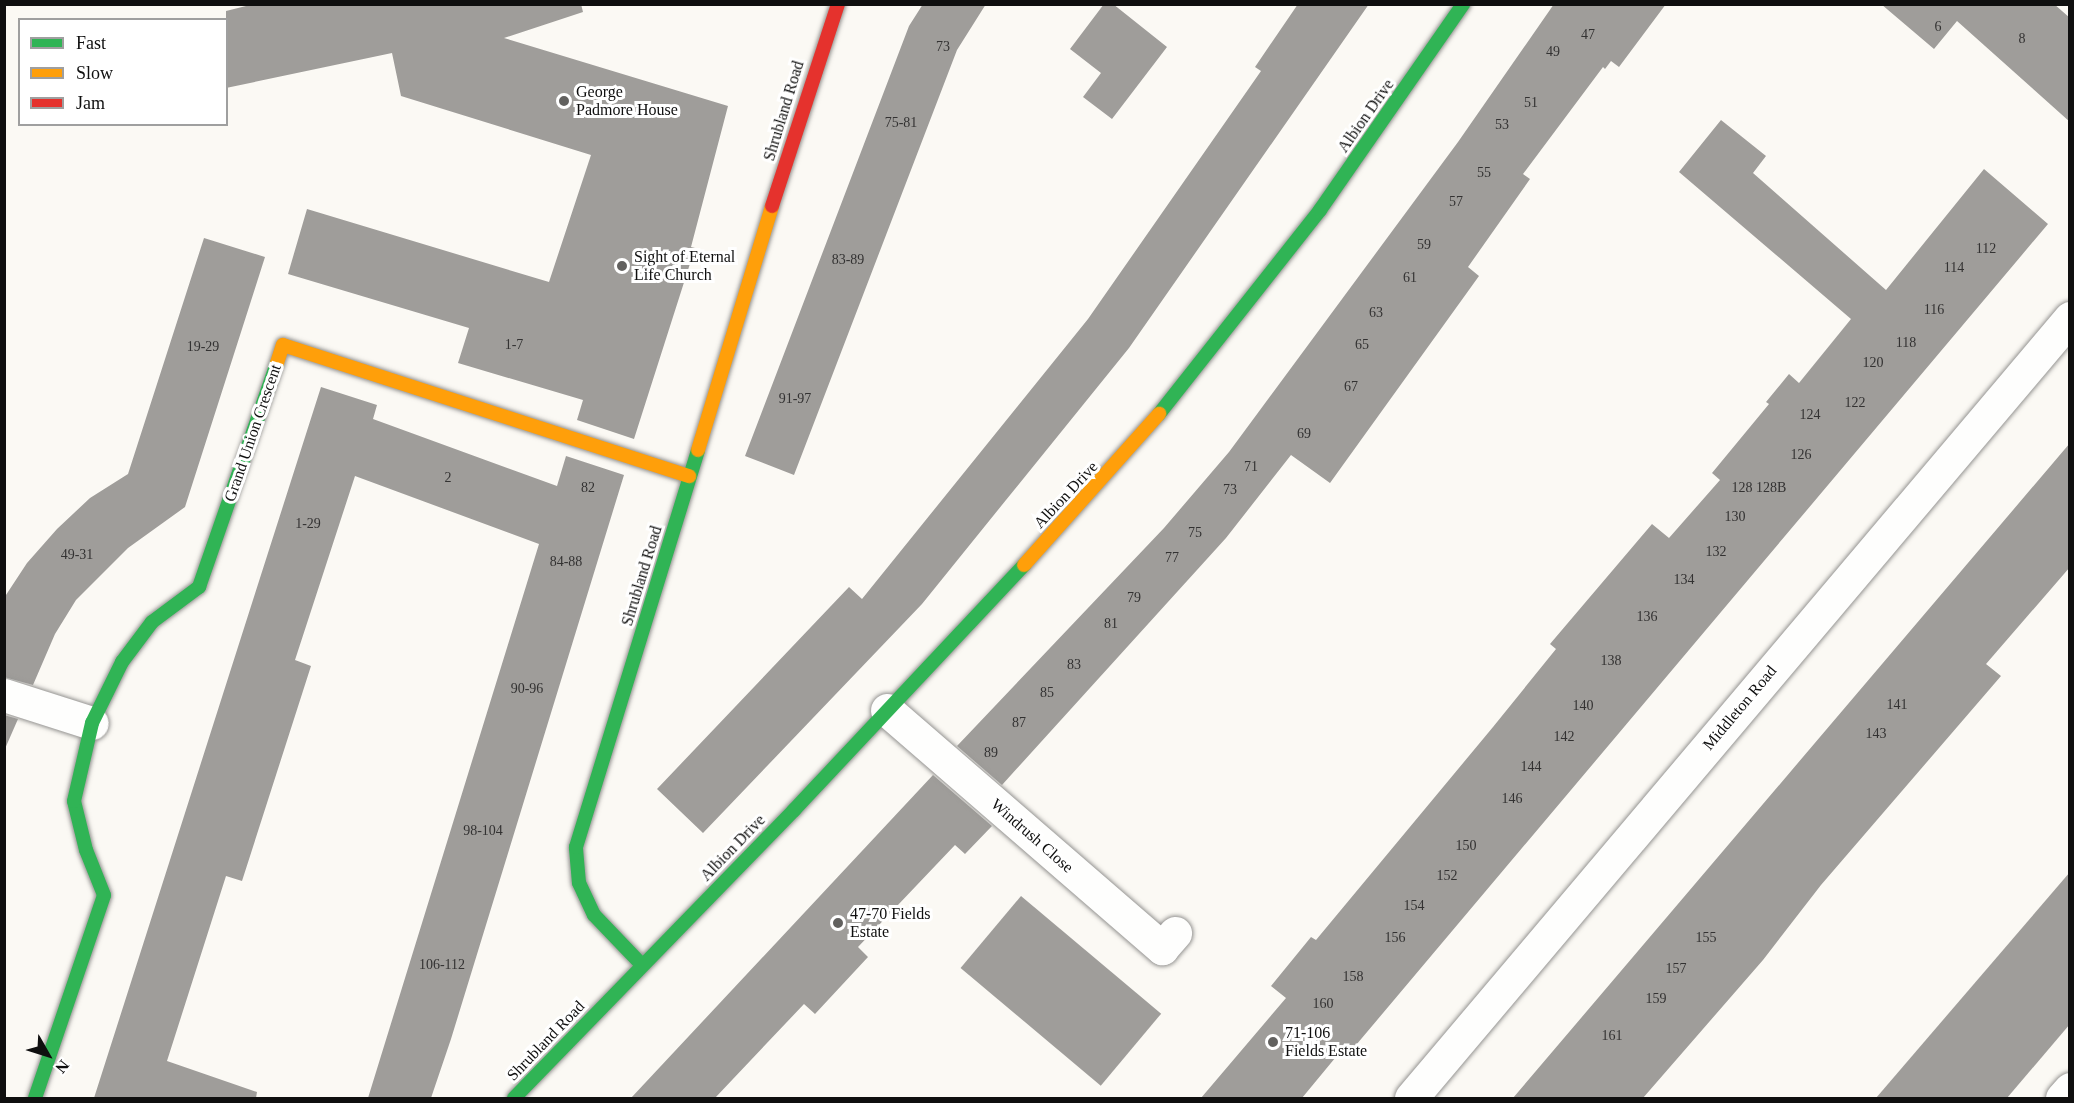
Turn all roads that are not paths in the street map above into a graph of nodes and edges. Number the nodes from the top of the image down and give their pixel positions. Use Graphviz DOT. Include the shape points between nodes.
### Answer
graph roads {
  1 [pos="838,4"];
  2 [pos="1463,4"];
  3 [pos="2070,318"];
  4 [pos="689,476"];
  5 [pos="4,695"];
  6 [pos="887,710"];
  7 [pos="92,723"];
  8 [pos="1175,933"];
  9 [pos="642,965"];
  10 [pos="2070,1089"];
  11 [pos="35,1098"];
  12 [pos="514,1098"];
  13 [pos="1411,1098"];
  14 [pos="2062,1098"];
  1 -- 4 [label="street, Shrubland Road" via="820,50"];
  2 -- 6 [label="street, Albion Drive" via="1320,210 1213,349 1107,476"];
  3 -- 13 [label="street, Middleton Road"];
  4 -- 7 [label="street, Grand Union Crescent" via="283,345 199,586 152,622 122,662"];
  4 -- 9 [label="street, Shrubland Road" via="576,847 579,884 594,915"];
  5 -- 7 [label="street"];
  6 -- 8 [label="street, Windrush Close" via="1162,948"];
  6 -- 9 [label="street, Albion Drive"];
  7 -- 11 [label="street, Grand Union Crescent" via="74,801 86,850 104,895"];
  9 -- 12 [label="street, Shrubland Road"];
  10 -- 14 [label="street"];
}
